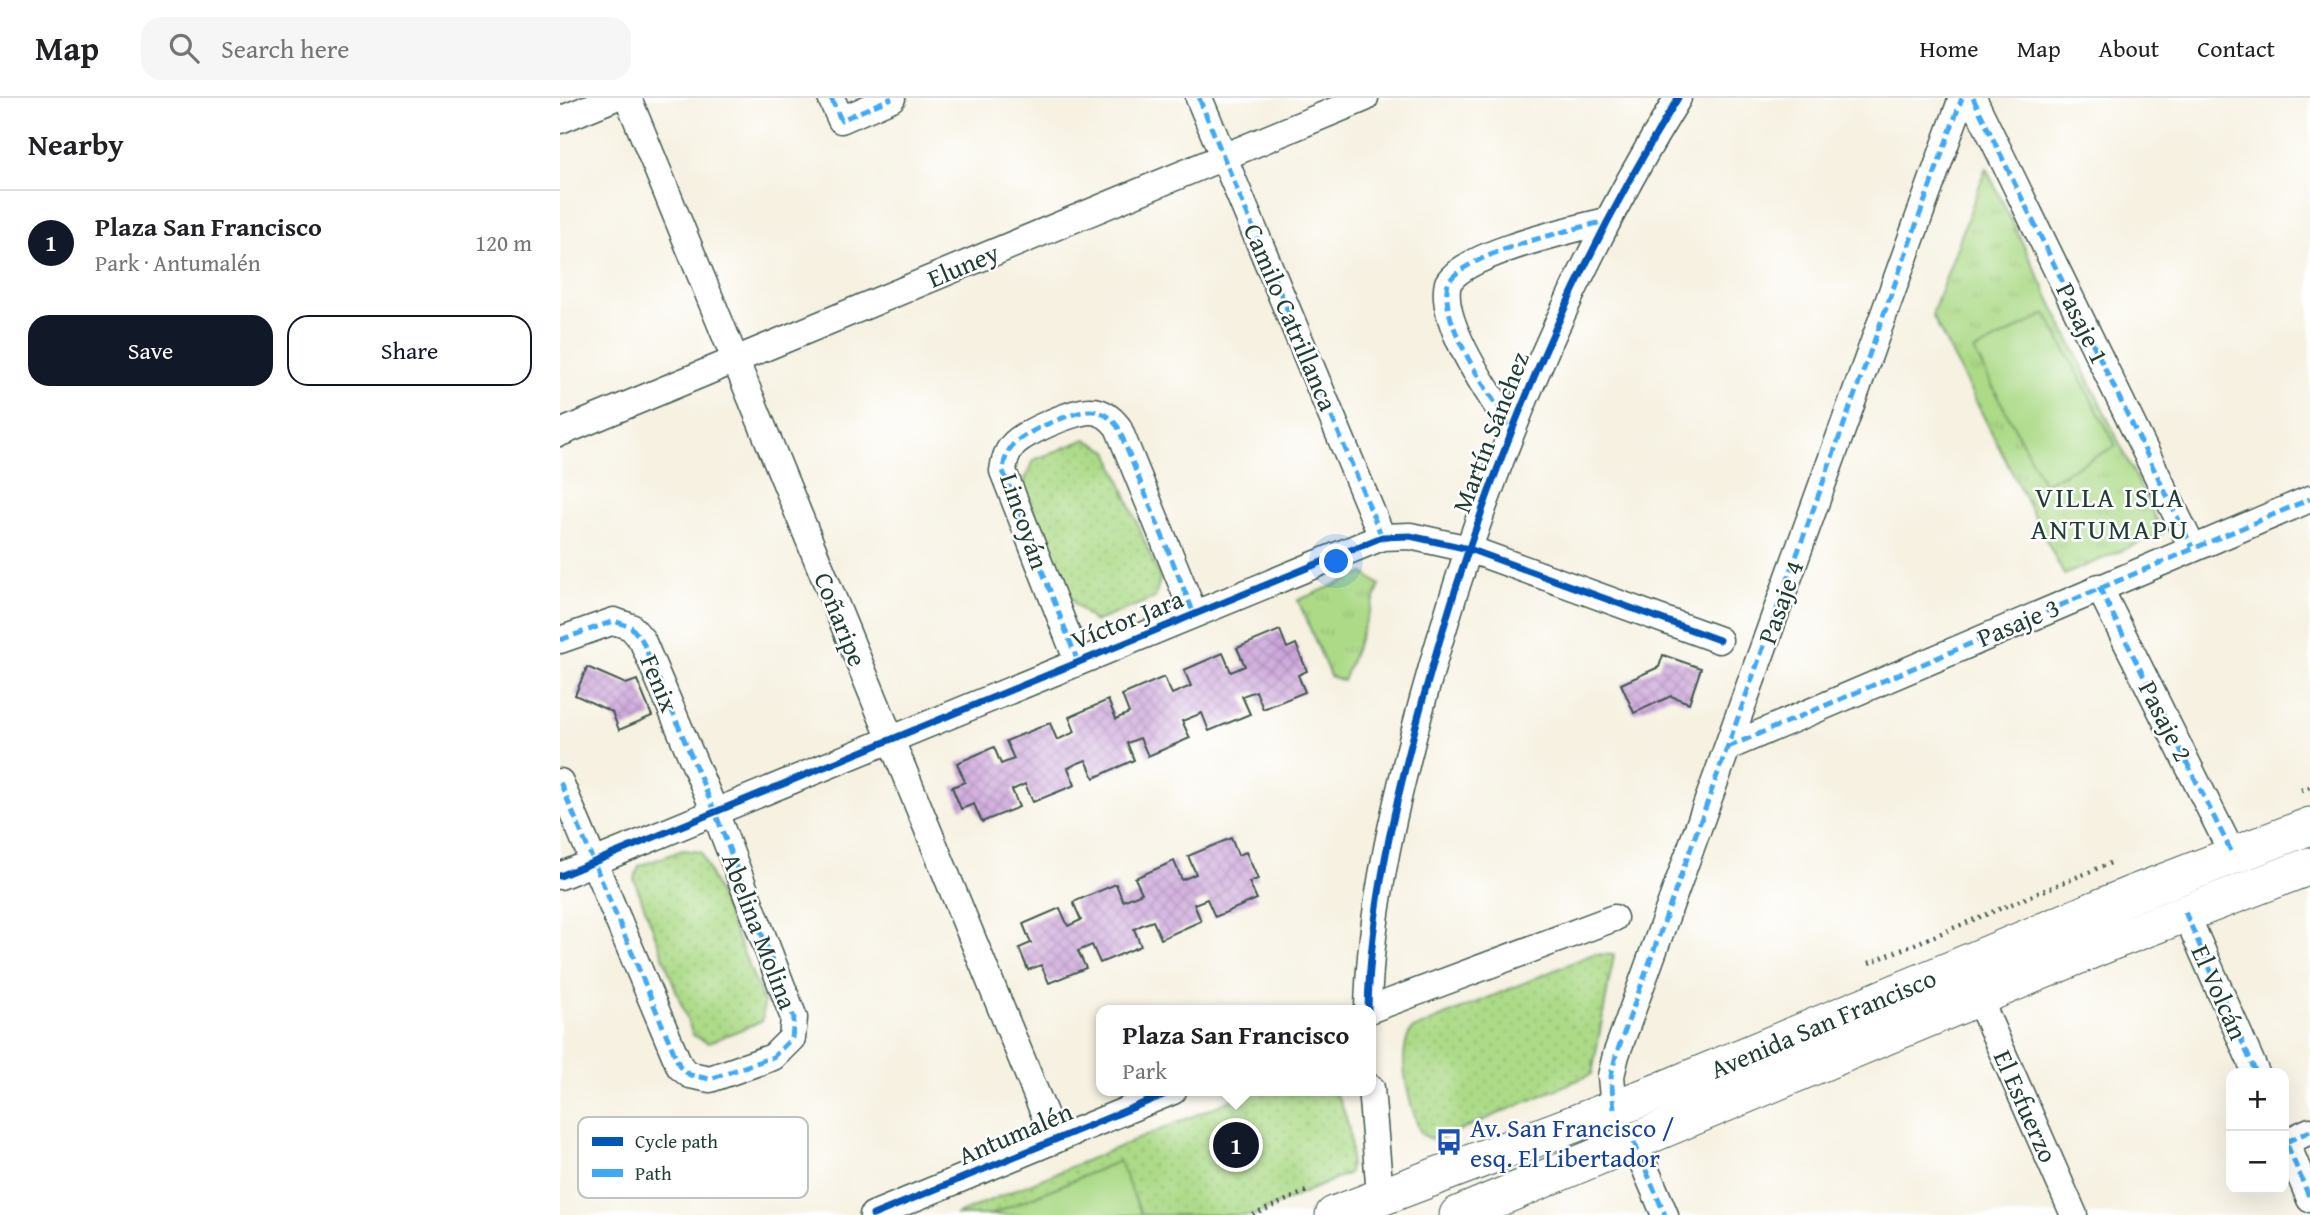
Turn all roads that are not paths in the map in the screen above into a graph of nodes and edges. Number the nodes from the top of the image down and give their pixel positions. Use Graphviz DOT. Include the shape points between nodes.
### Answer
graph roads {
  1 [pos="613,98"];
  2 [pos="628,98"];
  3 [pos="831,98"];
  4 [pos="892,98"];
  5 [pos="1199,98"];
  6 [pos="1365,98"];
  7 [pos="1678,98"];
  8 [pos="1962,98"];
  9 [pos="1973,98"];
  10 [pos="560,120"];
  11 [pos="1223,156"];
  12 [pos="1606,221"];
  13 [pos="735,360"];
  14 [pos="1511,427"];
  15 [pos="560,433"];
  16 [pos="2310,499"];
  17 [pos="1382,537"];
  18 [pos="2192,547"];
  19 [pos="1469,549"];
  20 [pos="2099,587"];
  21 [pos="1194,614"];
  22 [pos="560,640"];
  23 [pos="1719,640"];
  24 [pos="1078,662"];
  25 [pos="891,739"];
  26 [pos="1728,747"];
  27 [pos="560,782"];
  28 [pos="715,812"];
  29 [pos="2310,826"];
  30 [pos="2234,855"];
  31 [pos="593,862"];
  32 [pos="2310,866"];
  33 [pos="560,876"];
  34 [pos="2185,912"];
  35 [pos="1614,918"];
  36 [pos="1978,997"];
  37 [pos="1368,1005"];
  38 [pos="1376,1007"];
  39 [pos="2254,1068"];
  40 [pos="1161,1096"];
  41 [pos="1372,1096"];
  42 [pos="1614,1109"];
  43 [pos="2293,1136"];
  44 [pos="1055,1140"];
  45 [pos="1634,1142"];
  46 [pos="2310,1199"];
  47 [pos="1380,1205"];
  48 [pos="873,1215"];
  49 [pos="1334,1215"];
  50 [pos="1458,1215"];
  51 [pos="1665,1215"];
  52 [pos="2074,1215"];
  1 -- 10 [label="street"];
  2 -- 13 [label="street, Coñaripe"];
  3 -- 4 [label="street" via="841,120"];
  5 -- 11 [label="street, Camilo Catrillanca"];
  6 -- 11 [label="street, Eluney"];
  7 -- 12 [label="street, Martín Sánchez"];
  8 -- 26 [label="street, Pasaje 4"];
  9 -- 18 [label="street, Pasaje 1"];
  11 -- 13 [label="street, Eluney"];
  11 -- 17 [label="street, Camilo Catrillanca"];
  12 -- 14 [label="street, Martín Sánchez"];
  12 -- 14 [label="street" via="1511,248 1465,267 1448,283 1446,303 1461,339"];
  13 -- 15 [label="street, Eluney"];
  13 -- 25 [label="street, Coñaripe"];
  14 -- 19 [label="street, Martín Sánchez"];
  16 -- 18 [label="street, Pasaje 3"];
  17 -- 19 [label="street, Víctor Jara" via="1410,536"];
  17 -- 21 [label="street, Víctor Jara"];
  18 -- 20 [label="street, Pasaje 3"];
  19 -- 23 [label="street, Víctor Jara"];
  19 -- 37 [label="street, Martín Sánchez" via="1401,787 1372,939"];
  20 -- 26 [label="street, Pasaje 3"];
  20 -- 30 [label="street, Pasaje 2"];
  21 -- 24 [label="street, Víctor Jara"];
  21 -- 24 [label="street, Lincoyán" via="1118,427 1101,412 1074,414 1021,437 1006,454 1003,471"];
  22 -- 28 [label="street, Fenix" via="614,621 637,633"];
  24 -- 25 [label="street, Víctor Jara"];
  25 -- 28 [label="street, Víctor Jara"];
  25 -- 44 [label="street, Coñaripe"];
  26 -- 42 [label="street, Pasaje 4" via="1616,1055 1611,1076"];
  27 -- 31 [label="street"];
  28 -- 31 [label="street, Víctor Jara"];
  28 -- 31 [label="street, Abelina Molina" via="794,1018 793,1038 773,1057 710,1079 690,1075 680,1067"];
  29 -- 30 [label="main road, Avenida San Francisco"];
  30 -- 42 [label="main road, Avenida San Francisco"];
  31 -- 33 [label="street, Víctor Jara"];
  32 -- 34 [label="main road, Avenida San Francisco"];
  34 -- 36 [label="main road, Avenida San Francisco"];
  34 -- 39 [label="street, El Volcán"];
  35 -- 38 [label="street"];
  36 -- 45 [label="main road, Avenida San Francisco"];
  36 -- 52 [label="street, El Esfuerzo"];
  40 -- 44 [label="street, Antumalén"];
  41 -- 47 [label="street"];
  42 -- 47 [label="main road, Avenida San Francisco"];
  43 -- 46 [label="street"];
  44 -- 48 [label="street, Antumalén"];
  45 -- 50 [label="main road, Avenida San Francisco"];
  45 -- 51 [label="street"];
  47 -- 49 [label="main road, Avenida San Francisco"];
}
